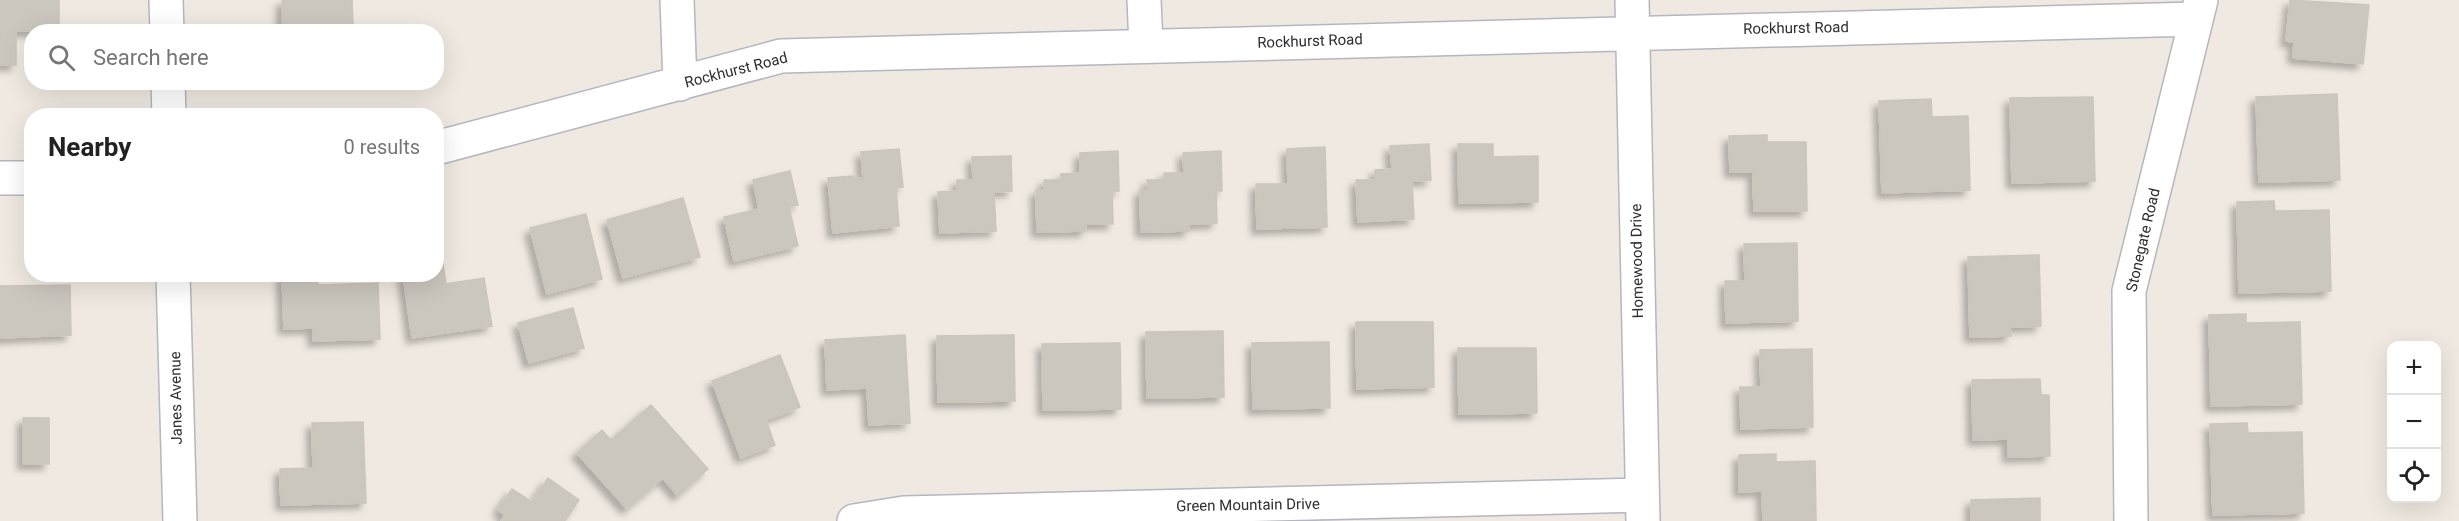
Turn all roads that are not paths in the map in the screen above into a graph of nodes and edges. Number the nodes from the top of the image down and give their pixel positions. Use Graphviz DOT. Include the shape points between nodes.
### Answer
graph roads {
  1 [pos="166,0"];
  2 [pos="678,0"];
  3 [pos="1144,0"];
  4 [pos="2198,9"];
  5 [pos="1632,16"];
  6 [pos="167,24"];
  7 [pos="1146,45"];
  8 [pos="680,84"];
  9 [pos="168,90"];
  10 [pos="169,108"];
  11 [pos="444,146"];
  12 [pos="0,178"];
  13 [pos="24,178"];
  14 [pos="173,282"];
  15 [pos="1642,508"];
  16 [pos="180,521"];
  17 [pos="854,521"];
  18 [pos="2131,521"];
  1 -- 6 [label="street"];
  2 -- 8 [label="street"];
  3 -- 7 [label="street"];
  4 -- 5 [label="street, Rockhurst Road"];
  4 -- 18 [label="street, Stonegate Road" via="2129,291"];
  5 -- 7 [label="street, Rockhurst Road"];
  5 -- 15 [label="street, Homewood Drive"];
  7 -- 8 [label="street, Rockhurst Road" via="781,56"];
  8 -- 11 [label="street, Rockhurst Road"];
  9 -- 10 [label="street"];
  12 -- 13 [label="street"];
  14 -- 16 [label="street, Janes Avenue"];
  15 -- 17 [label="street, Green Mountain Drive" via="904,513"];
}
